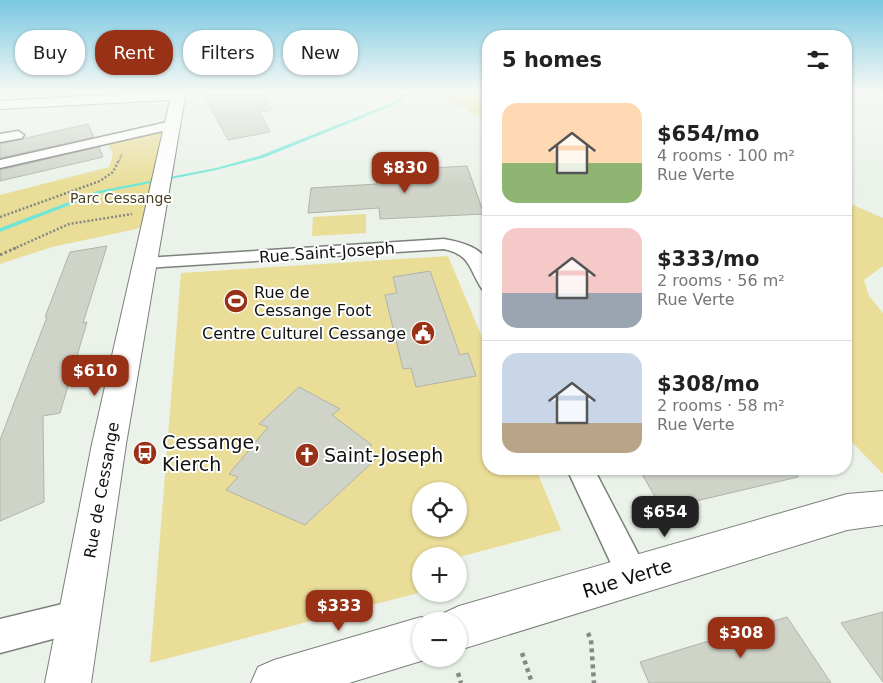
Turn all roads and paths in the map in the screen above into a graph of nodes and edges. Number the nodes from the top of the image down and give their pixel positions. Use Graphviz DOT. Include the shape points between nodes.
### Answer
graph roads {
  1 [pos="172,125"];
  2 [pos="18,135"];
  3 [pos="0,138"];
  4 [pos="122,153"];
  5 [pos="0,164"];
  6 [pos="130,214"];
  7 [pos="0,217"];
  8 [pos="0,255"];
  9 [pos="145,263"];
  10 [pos="482,271"];
  11 [pos="583,475"];
  12 [pos="883,508"];
  13 [pos="634,576"];
  14 [pos="79,616"];
  15 [pos="467,626"];
  16 [pos="588,632"];
  17 [pos="0,636"];
  18 [pos="412,642"];
  19 [pos="522,653"];
  20 [pos="458,673"];
  21 [pos="68,683"];
  22 [pos="274,683"];
  23 [pos="461,683"];
  24 [pos="532,683"];
  25 [pos="594,683"];
  1 -- 5 [label="street"];
  1 -- 9 [label="main road, Rue de Cessange"];
  2 -- 3 [label="street"];
  4 -- 7 [label="path" via="113,172 100,181"];
  6 -- 8 [label="path" via="69,224"];
  9 -- 10 [label="street, Rue Saint-Joseph" via="444,244 461,247 474,256"];
  9 -- 14 [label="main road, Rue de Cessange"];
  11 -- 13 [label="street"];
  12 -- 13 [label="main road, Rue Verte" via="847,512"];
  13 -- 15 [label="main road, Rue Verte"];
  14 -- 17 [label="street"];
  14 -- 21 [label="main road, Rue de Cessange"];
  16 -- 25 [label="path"];
  18 -- 22 [label="main road"];
  19 -- 24 [label="path"];
  20 -- 23 [label="path"];
}
